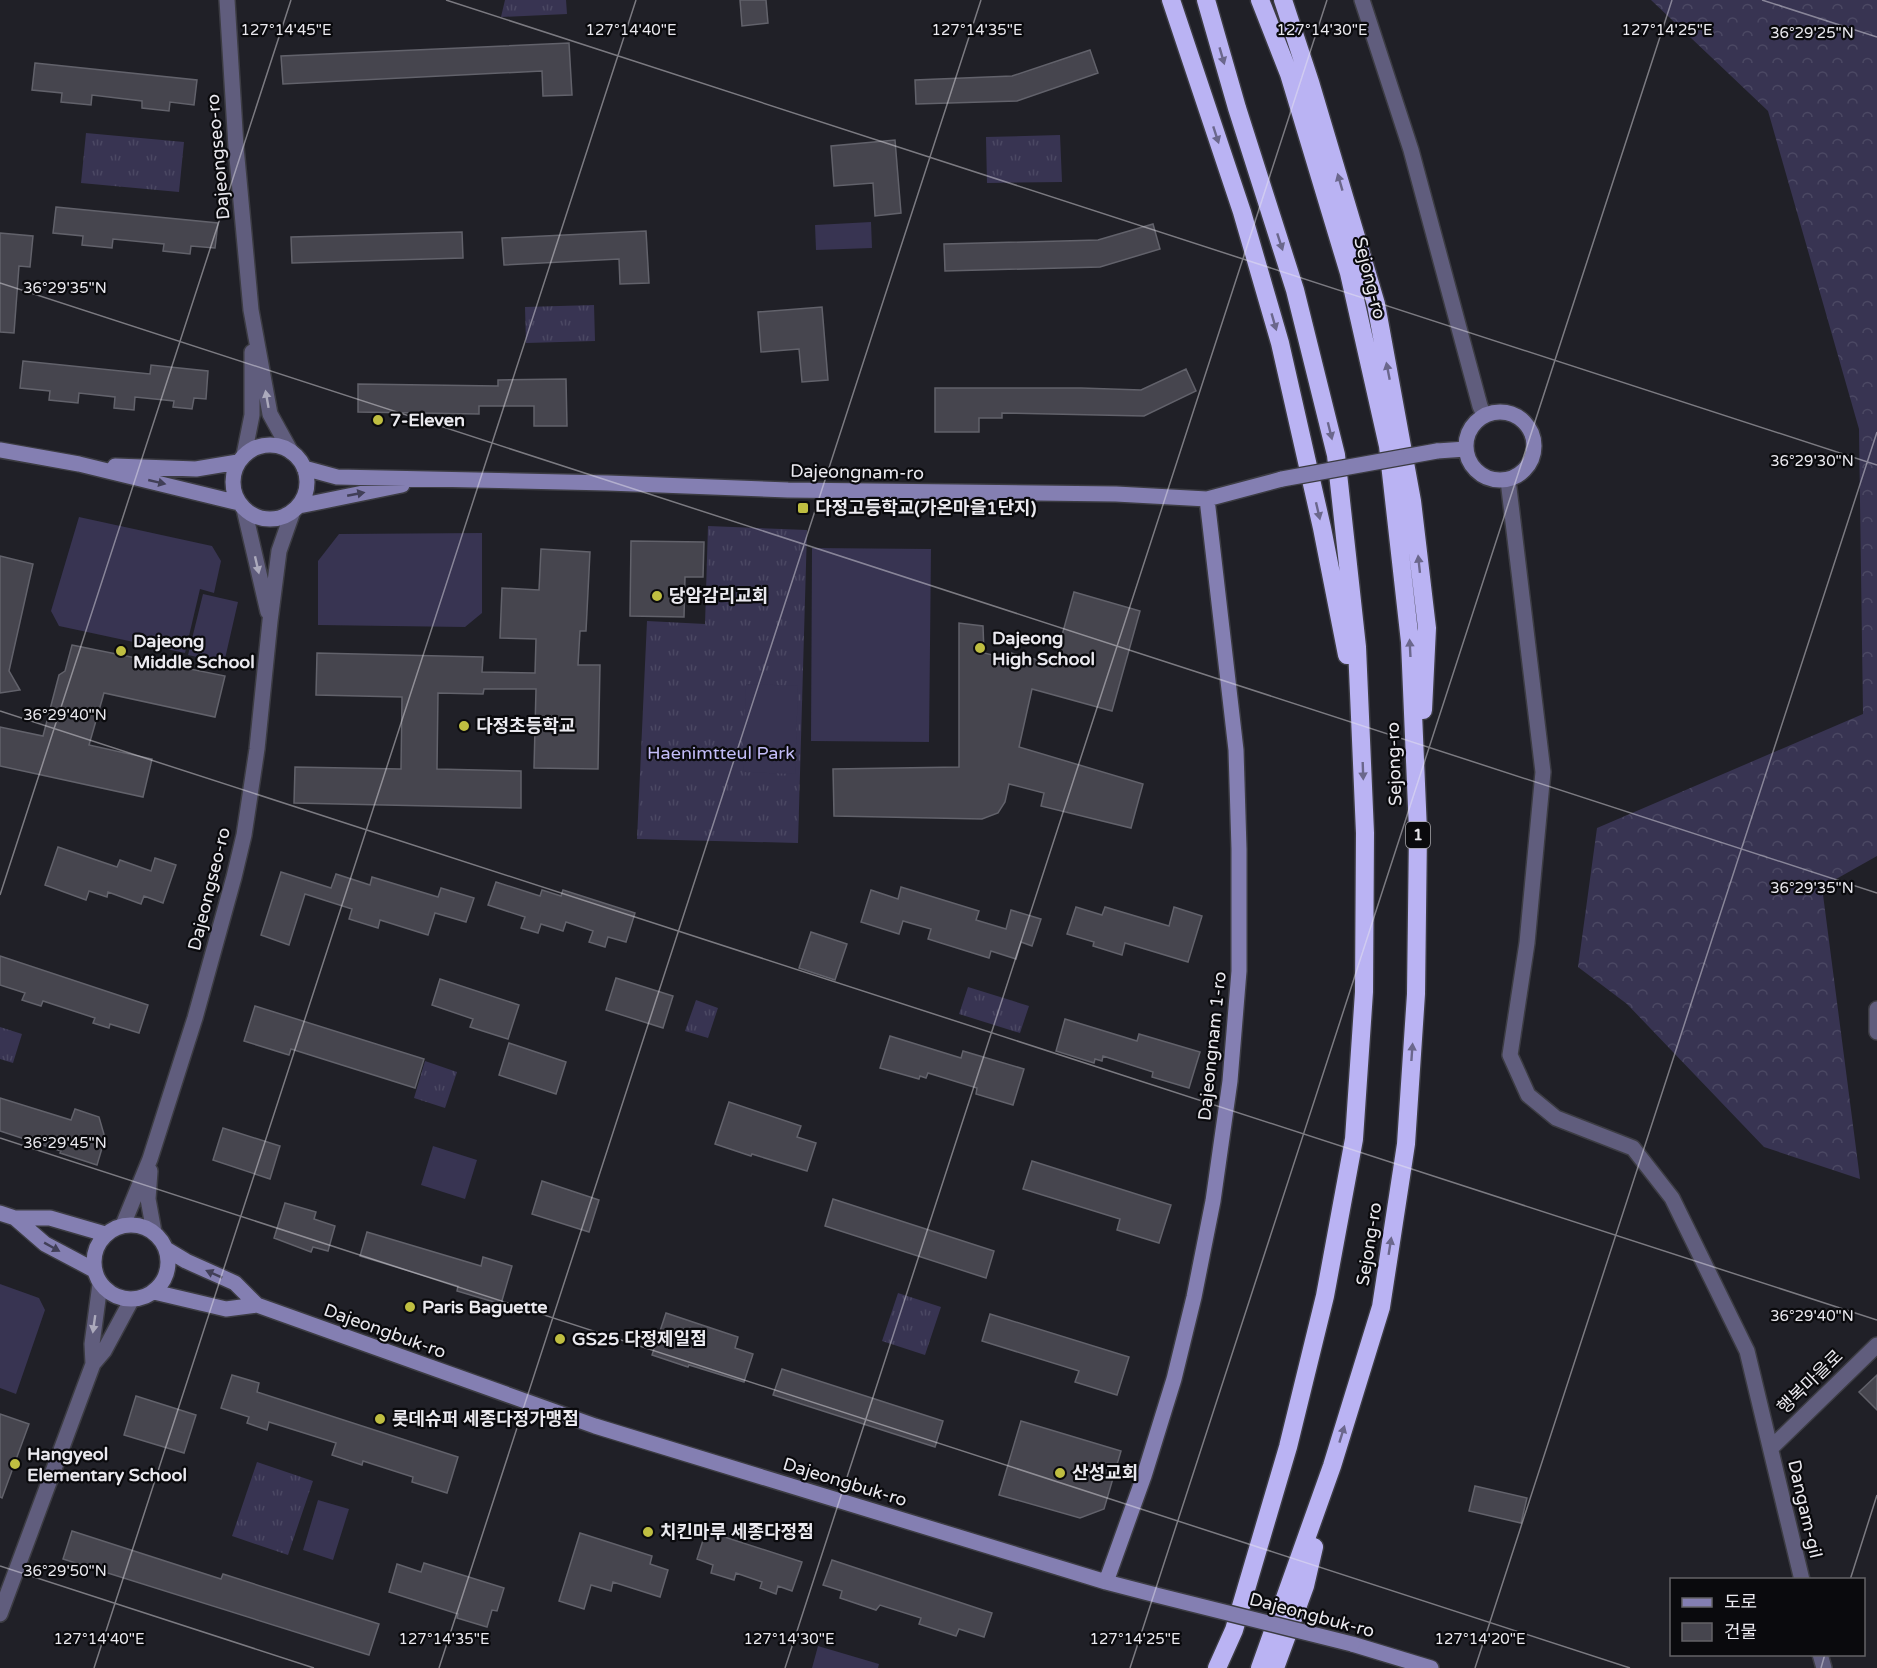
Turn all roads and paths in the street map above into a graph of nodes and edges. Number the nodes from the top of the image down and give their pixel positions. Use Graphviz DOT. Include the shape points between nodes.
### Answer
graph roads {
  1 [pos="227,0"];
  2 [pos="1172,0"];
  3 [pos="1206,0"];
  4 [pos="1260,0"];
  5 [pos="1283,0"];
  6 [pos="1362,0"];
  7 [pos="251,310"];
  8 [pos="1484,415"];
  9 [pos="1466,449"];
  10 [pos="0,450"];
  11 [pos="291,452"];
  12 [pos="241,459"];
  13 [pos="79,464"];
  14 [pos="304,468"];
  15 [pos="428,479"];
  16 [pos="1508,480"];
  17 [pos="1207,499"];
  18 [pos="241,506"];
  19 [pos="296,508"];
  20 [pos="270,621"];
  21 [pos="1362,742"];
  22 [pos="1418,831"];
  23 [pos="1877,1009"];
  24 [pos="1877,1032"];
  25 [pos="150,1159"];
  26 [pos="7,1216"];
  27 [pos="123,1225"];
  28 [pos="154,1232"];
  29 [pos="105,1234"];
  30 [pos="166,1249"];
  31 [pos="97,1277"];
  32 [pos="154,1292"];
  33 [pos="132,1299"];
  34 [pos="257,1305"];
  35 [pos="1877,1346"];
  36 [pos="93,1364"];
  37 [pos="1771,1448"];
  38 [pos="1332,1466"];
  39 [pos="1802,1578"];
  40 [pos="1106,1582"];
  41 [pos="0,1614"];
  42 [pos="1234,1630"];
  43 [pos="1210,1668"];
  44 [pos="1217,1668"];
  45 [pos="1260,1668"];
  46 [pos="1275,1668"];
  47 [pos="1431,1668"];
  1 -- 7 [label="street, Dajeongseo-ro"];
  2 -- 21 [label="highway, one-way" via="1242,212 1280,344 1340,616"];
  3 -- 21 [label="highway, Sejong-ro, one-way" via="1295,290 1336,455 1358,647"];
  22 -- 4 [label="highway, Sejong-ro / 1, one-way" via="1410,642 1388,446 1349,273 1289,74"];
  22 -- 5 [label="highway, one-way" via="1427,628 1412,501 1376,304"];
  6 -- 8 [label="street" via="1411,150"];
  11 -- 7 [label="street, one-way" via="270,414"];
  7 -- 12 [label="street" via="252,415"];
  8 -- 9 [label="street" via="1469,431"];
  8 -- 16 [label="street" via="1506,412 1525,422 1532,431 1535,442 1530,464"];
  9 -- 16 [label="street" via="1470,464 1478,473 1488,479"];
  9 -- 17 [label="street, Dajeongnam-ro, bridge" via="1282,479"];
  10 -- 13 [label="street"];
  11 -- 12 [label="street" via="275,446 259,447"];
  11 -- 14 [label="street"];
  12 -- 13 [label="street" via="196,469"];
  12 -- 18 [label="street" via="233,475 233,490"];
  13 -- 18 [label="street, one-way"];
  14 -- 15 [label="street" via="337,477"];
  14 -- 19 [label="street" via="305,494"];
  15 -- 17 [label="street, Dajeongnam-ro"];
  19 -- 15 [label="street, one-way"];
  16 -- 37 [label="street, Dangam-gil" via="1543,772 1527,943 1510,1055 1528,1095 1556,1118 1633,1148 1672,1198 1748,1351"];
  17 -- 40 [label="street, Dajeongnam 1-ro" via="1236,750 1239,970 1230,1081 1194,1297 1144,1476"];
  18 -- 19 [label="street" via="268,520 281,518"];
  18 -- 20 [label="street, one-way"];
  19 -- 20 [label="street, Dajeongseo-ro" via="279,551"];
  20 -- 25 [label="street, Dajeongseo-ro" via="244,835 195,1018"];
  21 -- 42 [label="highway, Sejong-ro, one-way" via="1364,992 1354,1139 1325,1296 1291,1436"];
  38 -- 22 [label="highway, Sejong-ro / 1, one-way" via="1381,1307 1406,1144 1416,994"];
  23 -- 24 [label="street"];
  25 -- 27 [label="street"];
  25 -- 28 [label="street" via="148,1199"];
  26 -- 29 [label="street" via="50,1218"];
  26 -- 31 [label="street, one-way"];
  27 -- 28 [label="street" via="134,1224"];
  27 -- 29 [label="street"];
  28 -- 30 [label="street"];
  29 -- 31 [label="street" via="93,1257"];
  30 -- 32 [label="street" via="167,1272"];
  34 -- 30 [label="street, one-way" via="235,1283"];
  31 -- 33 [label="street" via="109,1292"];
  31 -- 36 [label="street, one-way"];
  32 -- 33 [label="street"];
  32 -- 34 [label="street" via="226,1309"];
  33 -- 36 [label="street"];
  34 -- 40 [label="street, Dajeongbuk-ro" via="595,1426"];
  35 -- 37 [label="street, 행복마을로"];
  36 -- 41 [label="street"];
  37 -- 39 [label="street, Dangam-gil"];
  38 -- 45 [label="highway, Sejong-ro / 1"];
  38 -- 46 [label="highway" via="1305,1586"];
  40 -- 47 [label="street, Dajeongbuk-ro, bridge"];
  42 -- 43 [label="highway"];
  42 -- 44 [label="highway, Sejong-ro"];
}
